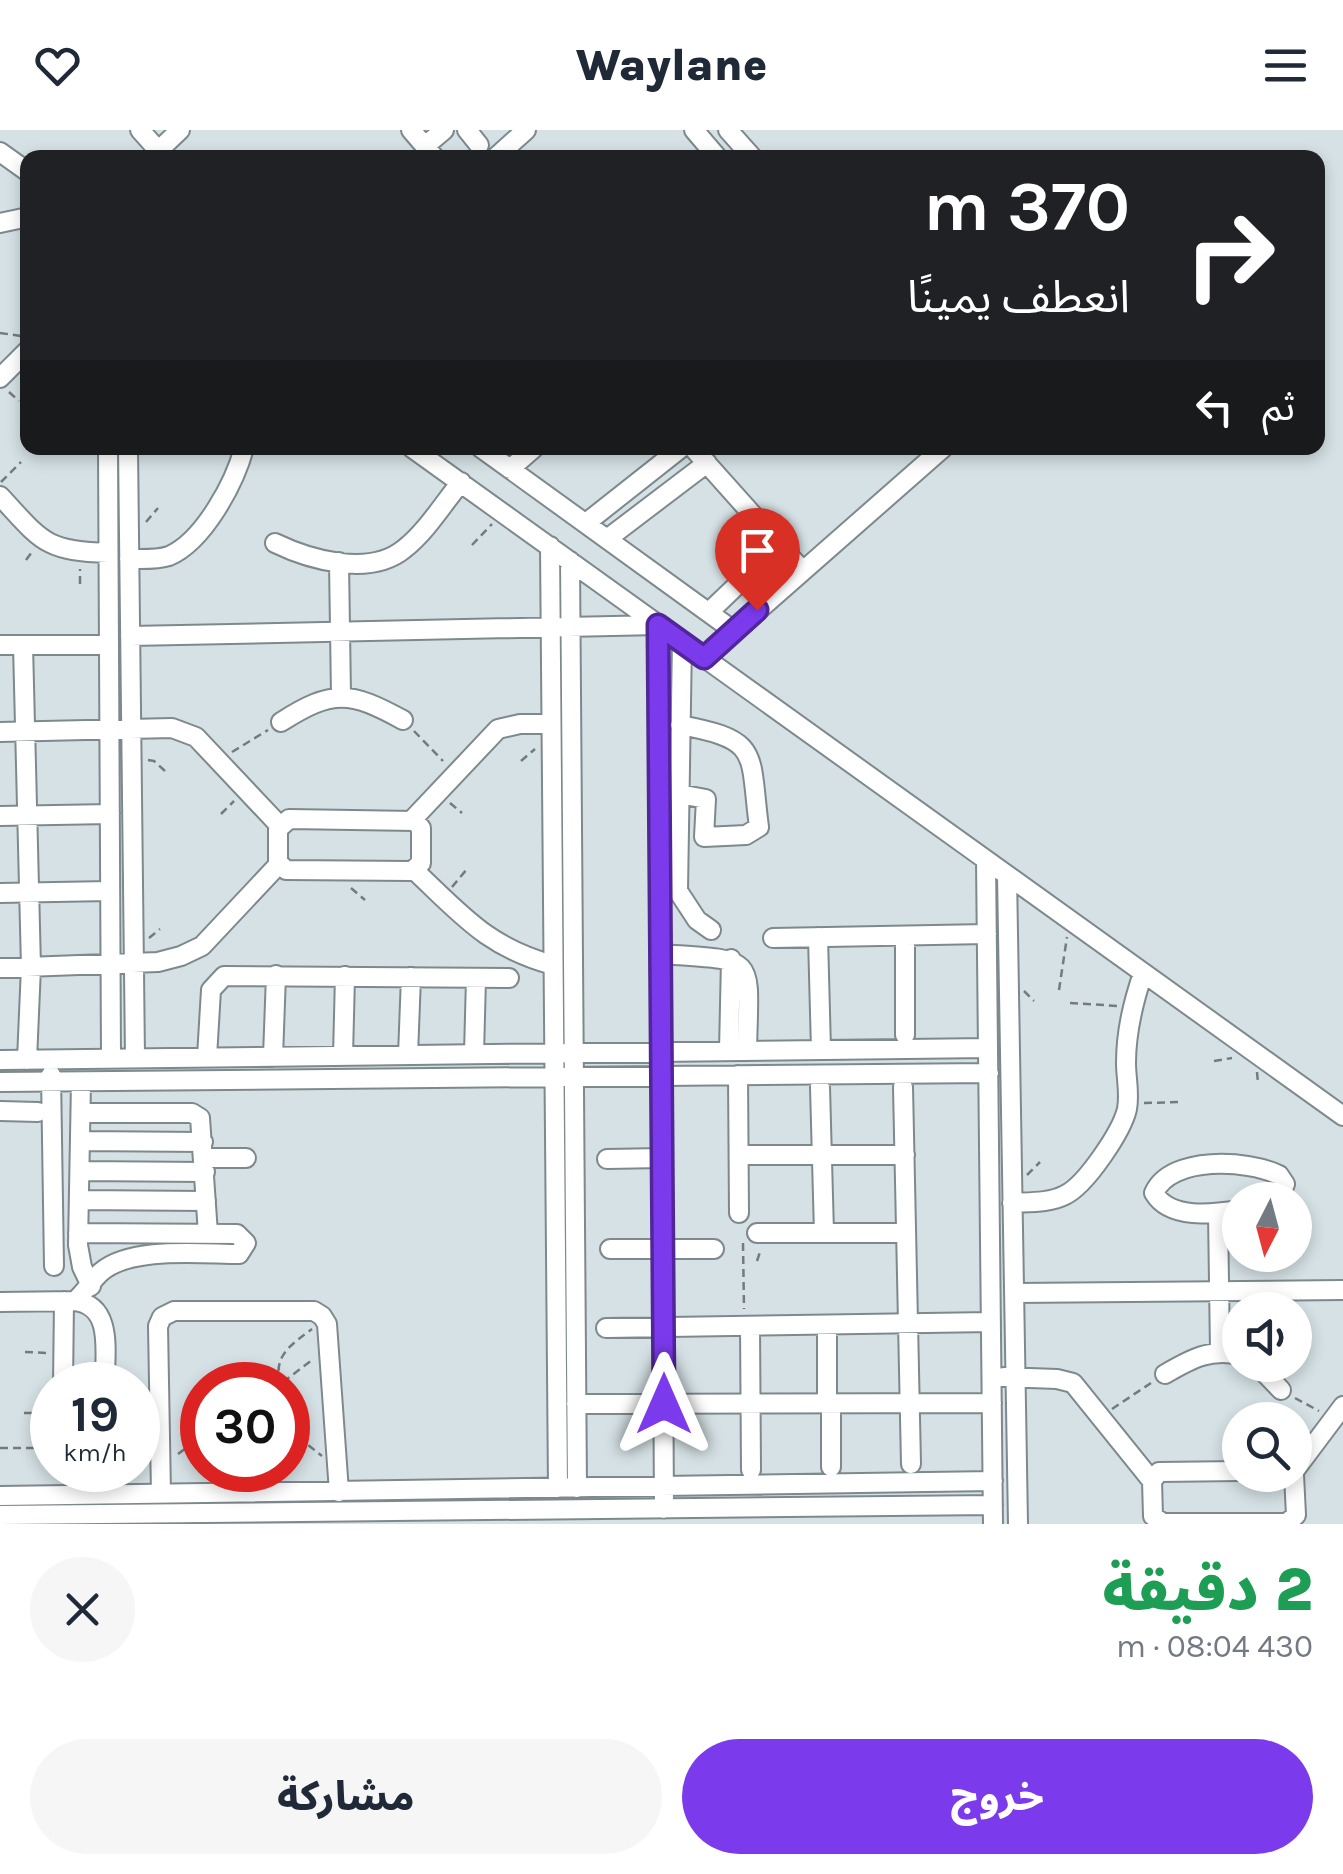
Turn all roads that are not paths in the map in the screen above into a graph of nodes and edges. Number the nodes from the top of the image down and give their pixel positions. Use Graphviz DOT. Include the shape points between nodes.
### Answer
graph roads {
  1 [pos="140,130"];
  2 [pos="411,130"];
  3 [pos="466,130"];
  4 [pos="526,130"];
  5 [pos="694,130"];
  6 [pos="728,130"];
  7 [pos="479,145"];
  8 [pos="158,150"];
  9 [pos="428,150"];
  10 [pos="504,150"];
  11 [pos="711,150"];
  12 [pos="746,150"];
  13 [pos="20,359"];
  14 [pos="0,381"];
  15 [pos="108,455"];
  16 [pos="128,455"];
  17 [pos="242,455"];
  18 [pos="422,455"];
  19 [pos="493,455"];
  20 [pos="526,455"];
  21 [pos="673,455"];
  22 [pos="700,455"];
  23 [pos="934,455"];
  24 [pos="707,463"];
  25 [pos="510,468"];
  26 [pos="462,482"];
  27 [pos="637,484"];
  28 [pos="0,496"];
  29 [pos="656,502"];
  30 [pos="586,524"];
  31 [pos="608,539"];
  32 [pos="275,543"];
  33 [pos="780,545"];
  34 [pos="550,546"];
  35 [pos="108,553"];
  36 [pos="130,559"];
  37 [pos="570,561"];
  38 [pos="338,562"];
  39 [pos="802,570"];
  40 [pos="709,612"];
  41 [pos="658,625"];
  42 [pos="549,627"];
  43 [pos="569,627"];
  44 [pos="734,631"];
  45 [pos="340,632"];
  46 [pos="130,636"];
  47 [pos="682,641"];
  48 [pos="109,644"];
  49 [pos="23,645"];
  50 [pos="0,646"];
  51 [pos="704,658"];
  52 [pos="341,696"];
  53 [pos="404,720"];
  54 [pos="280,722"];
  55 [pos="550,724"];
  56 [pos="680,725"];
  57 [pos="109,730"];
  58 [pos="132,730"];
  59 [pos="0,732"];
  60 [pos="25,732"];
  61 [pos="110,785"];
  62 [pos="132,785"];
  63 [pos="679,794"];
  64 [pos="110,814"];
  65 [pos="27,815"];
  66 [pos="0,816"];
  67 [pos="412,820"];
  68 [pos="571,820"];
  69 [pos="551,821"];
  70 [pos="279,825"];
  71 [pos="986,860"];
  72 [pos="278,864"];
  73 [pos="414,870"];
  74 [pos="1007,875"];
  75 [pos="110,892"];
  76 [pos="29,893"];
  77 [pos="0,894"];
  78 [pos="711,930"];
  79 [pos="987,934"];
  80 [pos="905,936"];
  81 [pos="772,938"];
  82 [pos="818,938"];
  83 [pos="661,954"];
  84 [pos="134,963"];
  85 [pos="111,964"];
  86 [pos="553,966"];
  87 [pos="31,967"];
  88 [pos="0,968"];
  89 [pos="1143,973"];
  90 [pos="276,975"];
  91 [pos="346,976"];
  92 [pos="411,977"];
  93 [pos="476,978"];
  94 [pos="509,978"];
  95 [pos="905,1035"];
  96 [pos="988,1048"];
  97 [pos="821,1050"];
  98 [pos="738,1051"];
  99 [pos="661,1052"];
  100 [pos="554,1053"];
  101 [pos="573,1053"];
  102 [pos="474,1054"];
  103 [pos="408,1055"];
  104 [pos="273,1056"];
  105 [pos="308,1056"];
  106 [pos="343,1056"];
  107 [pos="207,1057"];
  108 [pos="111,1058"];
  109 [pos="135,1058"];
  110 [pos="50,1059"];
  111 [pos="0,1060"];
  112 [pos="27,1060"];
  113 [pos="989,1073"];
  114 [pos="738,1075"];
  115 [pos="662,1076"];
  116 [pos="554,1077"];
  117 [pos="574,1077"];
  118 [pos="309,1079"];
  119 [pos="0,1082"];
  120 [pos="52,1082"];
  121 [pos="81,1082"];
  122 [pos="904,1087"];
  123 [pos="820,1088"];
  124 [pos="0,1111"];
  125 [pos="38,1112"];
  126 [pos="81,1113"];
  127 [pos="1343,1116"];
  128 [pos="989,1131"];
  129 [pos="1011,1132"];
  130 [pos="81,1141"];
  131 [pos="905,1154"];
  132 [pos="739,1155"];
  133 [pos="822,1155"];
  134 [pos="204,1157"];
  135 [pos="246,1158"];
  136 [pos="662,1158"];
  137 [pos="607,1159"];
  138 [pos="80,1171"];
  139 [pos="1284,1182"];
  140 [pos="79,1200"];
  141 [pos="206,1201"];
  142 [pos="1012,1203"];
  143 [pos="1222,1212"];
  144 [pos="739,1213"];
  145 [pos="1218,1213"];
  146 [pos="78,1233"];
  147 [pos="757,1233"];
  148 [pos="824,1233"];
  149 [pos="906,1233"];
  150 [pos="208,1234"];
  151 [pos="714,1248"];
  152 [pos="610,1249"];
  153 [pos="663,1249"];
  154 [pos="54,1266"];
  155 [pos="91,1286"];
  156 [pos="1343,1290"];
  157 [pos="1219,1291"];
  158 [pos="1014,1293"];
  159 [pos="70,1301"];
  160 [pos="0,1302"];
  161 [pos="991,1322"];
  162 [pos="908,1323"];
  163 [pos="827,1325"];
  164 [pos="747,1326"];
  165 [pos="606,1328"];
  166 [pos="663,1328"];
  167 [pos="1220,1351"];
  168 [pos="63,1362"];
  169 [pos="104,1362"];
  170 [pos="1165,1374"];
  171 [pos="992,1376"];
  172 [pos="1015,1377"];
  173 [pos="1273,1382"];
  174 [pos="1281,1390"];
  175 [pos="829,1403"];
  176 [pos="992,1403"];
  177 [pos="576,1404"];
  178 [pos="664,1404"];
  179 [pos="750,1404"];
  180 [pos="910,1404"];
  181 [pos="1338,1413"];
  182 [pos="1312,1448"];
  183 [pos="911,1464"];
  184 [pos="830,1467"];
  185 [pos="750,1470"];
  186 [pos="1222,1471"];
  187 [pos="1152,1480"];
  188 [pos="992,1481"];
  189 [pos="920,1482"];
  190 [pos="664,1486"];
  191 [pos="558,1488"];
  192 [pos="577,1488"];
  193 [pos="456,1490"];
  194 [pos="339,1492"];
  195 [pos="1295,1492"];
  196 [pos="0,1496"];
  197 [pos="164,1501"];
  198 [pos="920,1506"];
  199 [pos="664,1509"];
  200 [pos="0,1515"];
  201 [pos="993,1515"];
  202 [pos="792,1516"];
  203 [pos="817,1516"];
  204 [pos="456,1517"];
  205 [pos="363,1518"];
  206 [pos="1296,1521"];
  207 [pos="1152,1522"];
  208 [pos="1018,1524"];
  1 -- 8 [label="street"];
  2 -- 9 [label="street"];
  3 -- 7 [label="street"];
  4 -- 10 [label="street"];
  5 -- 11 [label="street"];
  6 -- 12 [label="street"];
  13 -- 14 [label="street"];
  15 -- 35 [label="street"];
  16 -- 36 [label="street"];
  17 -- 36 [label="street" via="237,474 183,548 165,558"];
  18 -- 26 [label="street"];
  19 -- 25 [label="street"];
  20 -- 25 [label="street"];
  21 -- 27 [label="street"];
  22 -- 24 [label="street"];
  23 -- 39 [label="street"];
  24 -- 29 [label="street"];
  24 -- 33 [label="street"];
  25 -- 30 [label="street"];
  26 -- 34 [label="street"];
  26 -- 38 [label="street" via="404,550 361,565"];
  27 -- 29 [label="street"];
  27 -- 30 [label="street"];
  28 -- 35 [label="street" via="53,546"];
  29 -- 31 [label="street"];
  30 -- 31 [label="street"];
  31 -- 40 [label="street"];
  32 -- 38 [label="street"];
  33 -- 39 [label="street"];
  33 -- 40 [label="street"];
  34 -- 37 [label="street"];
  34 -- 42 [label="street"];
  35 -- 48 [label="street"];
  36 -- 46 [label="street"];
  37 -- 41 [label="street"];
  37 -- 43 [label="street"];
  38 -- 45 [label="street"];
  39 -- 44 [label="street"];
  40 -- 44 [label="street"];
  41 -- 43 [label="street"];
  41 -- 47 [label="street"];
  41 -- 83 [label="street"];
  42 -- 43 [label="street"];
  42 -- 45 [label="street"];
  42 -- 55 [label="street"];
  43 -- 68 [label="street"];
  44 -- 51 [label="street"];
  45 -- 46 [label="street"];
  45 -- 52 [label="street"];
  46 -- 58 [label="street"];
  47 -- 51 [label="street"];
  47 -- 56 [label="street"];
  48 -- 49 [label="street"];
  48 -- 57 [label="street"];
  49 -- 50 [label="street"];
  49 -- 60 [label="street"];
  51 -- 71 [label="street"];
  52 -- 53 [label="street" via="362,698"];
  52 -- 54 [label="street" via="320,699"];
  55 -- 67 [label="street" via="498,729"];
  55 -- 69 [label="street"];
  56 -- 63 [label="street"];
  56 -- 63 [label="street" via="724,733 744,748 759,828 746,835 704,836 706,800"];
  57 -- 58 [label="street"];
  57 -- 60 [label="street"];
  57 -- 61 [label="street"];
  58 -- 62 [label="street"];
  58 -- 70 [label="street" via="196,736"];
  59 -- 60 [label="street"];
  60 -- 65 [label="street"];
  61 -- 62 [label="street"];
  61 -- 64 [label="street"];
  62 -- 84 [label="street"];
  63 -- 78 [label="street" via="678,892"];
  64 -- 65 [label="street"];
  64 -- 75 [label="street"];
  65 -- 66 [label="street"];
  65 -- 76 [label="street"];
  67 -- 70 [label="street"];
  67 -- 73 [label="street" via="420,828"];
  68 -- 69 [label="street"];
  68 -- 101 [label="street"];
  69 -- 86 [label="street"];
  70 -- 72 [label="street"];
  71 -- 74 [label="street"];
  71 -- 79 [label="street"];
  72 -- 73 [label="street" via="289,871"];
  72 -- 84 [label="street" via="202,946"];
  73 -- 86 [label="street" via="483,935"];
  74 -- 89 [label="street"];
  74 -- 129 [label="street"];
  75 -- 76 [label="street"];
  75 -- 85 [label="street"];
  76 -- 77 [label="street"];
  76 -- 87 [label="street"];
  79 -- 80 [label="street"];
  79 -- 96 [label="street"];
  80 -- 82 [label="street"];
  80 -- 95 [label="street"];
  81 -- 82 [label="street"];
  82 -- 97 [label="street"];
  83 -- 98 [label="street" via="731,959 743,966 749,979"];
  83 -- 99 [label="street"];
  84 -- 85 [label="street"];
  84 -- 109 [label="street"];
  85 -- 87 [label="street"];
  85 -- 108 [label="street"];
  86 -- 100 [label="street"];
  87 -- 88 [label="street"];
  87 -- 112 [label="street"];
  89 -- 127 [label="street"];
  89 -- 142 [label="street" via="1126,1037 1128,1104 1121,1127 1080,1186 1055,1199"];
  90 -- 91 [label="street"];
  90 -- 104 [label="street"];
  90 -- 107 [label="street" via="230,974 214,984"];
  91 -- 92 [label="street"];
  91 -- 106 [label="street"];
  92 -- 93 [label="street"];
  92 -- 103 [label="street"];
  93 -- 94 [label="street"];
  93 -- 102 [label="street"];
  96 -- 97 [label="street"];
  96 -- 113 [label="street"];
  97 -- 98 [label="street"];
  98 -- 99 [label="street"];
  99 -- 101 [label="street"];
  99 -- 115 [label="street"];
  100 -- 101 [label="street"];
  100 -- 102 [label="street"];
  100 -- 116 [label="street"];
  101 -- 117 [label="street"];
  102 -- 103 [label="street"];
  103 -- 106 [label="street"];
  104 -- 105 [label="street"];
  104 -- 107 [label="street"];
  105 -- 106 [label="street"];
  105 -- 118 [label="street"];
  107 -- 109 [label="street"];
  108 -- 109 [label="street"];
  108 -- 110 [label="street"];
  110 -- 112 [label="street"];
  110 -- 120 [label="street"];
  111 -- 112 [label="street"];
  113 -- 114 [label="street"];
  113 -- 128 [label="street"];
  114 -- 115 [label="street"];
  114 -- 132 [label="street"];
  115 -- 117 [label="street"];
  115 -- 136 [label="street"];
  116 -- 117 [label="street"];
  116 -- 118 [label="street"];
  116 -- 191 [label="street"];
  117 -- 177 [label="street"];
  118 -- 121 [label="street"];
  119 -- 120 [label="street"];
  120 -- 121 [label="street"];
  120 -- 154 [label="street"];
  121 -- 126 [label="street"];
  122 -- 131 [label="street"];
  123 -- 133 [label="street"];
  124 -- 125 [label="street"];
  126 -- 130 [label="street"];
  126 -- 134 [label="street" via="192,1113 202,1122"];
  128 -- 129 [label="street"];
  128 -- 161 [label="street"];
  129 -- 142 [label="street"];
  130 -- 134 [label="street"];
  130 -- 138 [label="street"];
  131 -- 133 [label="street"];
  131 -- 149 [label="street"];
  132 -- 133 [label="street"];
  132 -- 144 [label="street"];
  133 -- 148 [label="street"];
  134 -- 135 [label="street"];
  134 -- 138 [label="street"];
  134 -- 141 [label="street"];
  136 -- 137 [label="street"];
  136 -- 153 [label="street"];
  138 -- 140 [label="street"];
  139 -- 145 [label="street" via="1243,1164 1218,1164 1182,1171 1154,1193 1175,1209"];
  140 -- 141 [label="street"];
  140 -- 146 [label="street"];
  141 -- 150 [label="street"];
  142 -- 158 [label="street"];
  143 -- 145 [label="street"];
  145 -- 157 [label="street"];
  146 -- 150 [label="street"];
  146 -- 155 [label="street"];
  147 -- 148 [label="street"];
  148 -- 149 [label="street"];
  149 -- 162 [label="street"];
  150 -- 155 [label="street" via="242,1235 246,1248 239,1254 147,1254 100,1273"];
  151 -- 153 [label="street"];
  152 -- 153 [label="street"];
  153 -- 166 [label="street"];
  155 -- 159 [label="street"];
  156 -- 157 [label="street"];
  157 -- 158 [label="street"];
  157 -- 167 [label="street"];
  158 -- 172 [label="street"];
  159 -- 160 [label="street"];
  159 -- 168 [label="street"];
  159 -- 169 [label="street" via="92,1306 103,1320"];
  161 -- 162 [label="street"];
  161 -- 171 [label="street"];
  162 -- 163 [label="street"];
  162 -- 180 [label="street"];
  163 -- 164 [label="street"];
  163 -- 175 [label="street"];
  164 -- 166 [label="street"];
  164 -- 179 [label="street"];
  165 -- 166 [label="street"];
  166 -- 178 [label="street"];
  167 -- 170 [label="street"];
  171 -- 172 [label="street"];
  171 -- 176 [label="street"];
  172 -- 187 [label="street" via="1073,1383"];
  172 -- 208 [label="street"];
  173 -- 174 [label="street"];
  175 -- 179 [label="street"];
  175 -- 180 [label="street"];
  175 -- 184 [label="street"];
  176 -- 180 [label="street"];
  176 -- 188 [label="street"];
  177 -- 178 [label="street"];
  177 -- 192 [label="street"];
  178 -- 179 [label="street"];
  178 -- 190 [label="street"];
  179 -- 185 [label="street"];
  180 -- 183 [label="street"];
  181 -- 182 [label="street"];
  186 -- 187 [label="street" via="1163,1471"];
  187 -- 207 [label="street"];
  188 -- 189 [label="street"];
  188 -- 201 [label="street"];
  189 -- 190 [label="street"];
  189 -- 198 [label="street"];
  190 -- 192 [label="street"];
  190 -- 199 [label="street"];
  191 -- 192 [label="street"];
  191 -- 193 [label="street"];
  193 -- 194 [label="street"];
  193 -- 204 [label="street"];
  194 -- 197 [label="street"];
  194 -- 197 [label="street" via="326,1320 314,1311 165,1314 158,1326"];
  195 -- 206 [label="street"];
  196 -- 197 [label="street"];
  197 -- 200 [label="street"];
  197 -- 205 [label="street"];
  198 -- 201 [label="street"];
  198 -- 203 [label="street"];
  199 -- 202 [label="street"];
  199 -- 204 [label="street"];
  202 -- 203 [label="street"];
  204 -- 205 [label="street"];
  206 -- 207 [label="street"];
}
